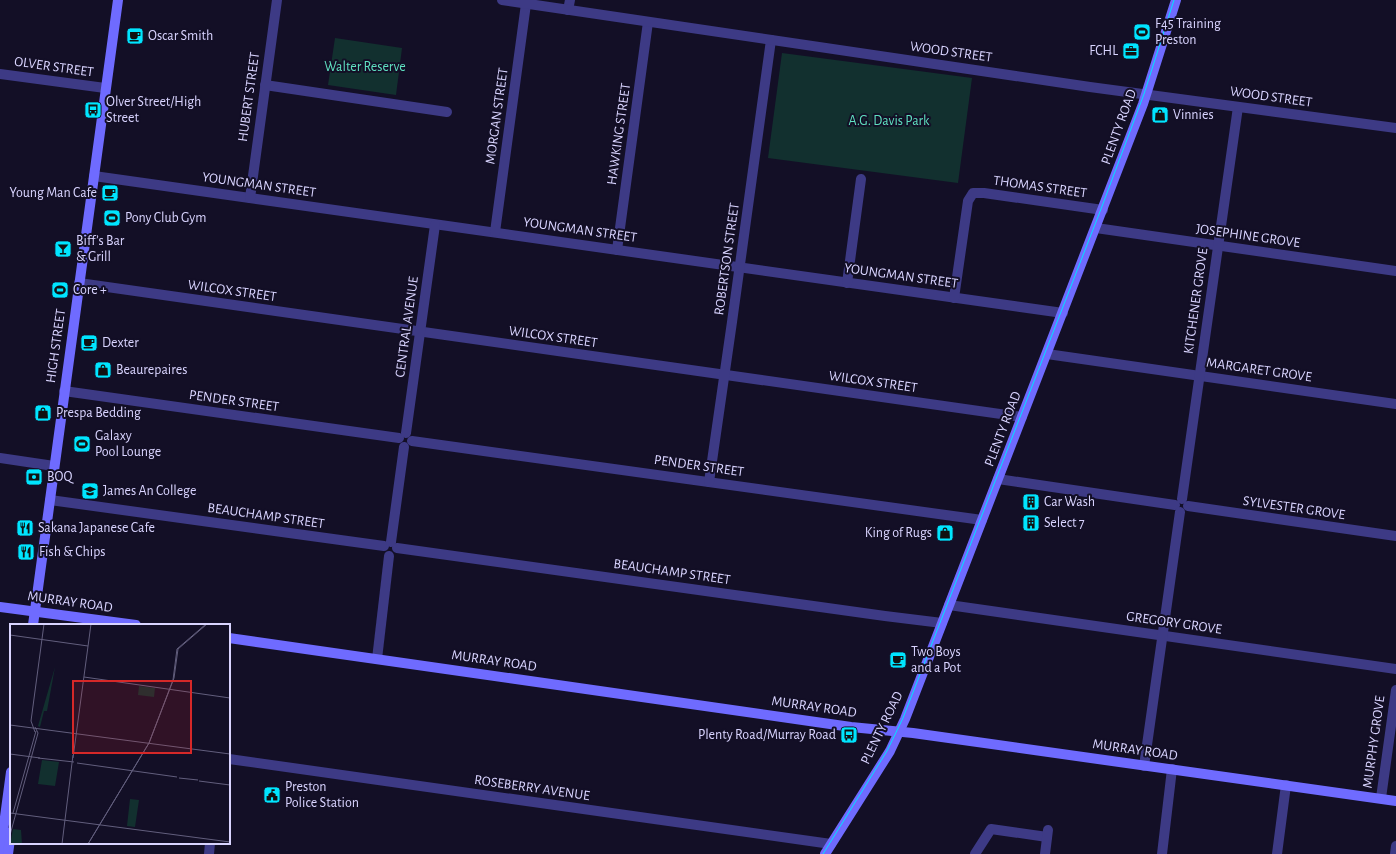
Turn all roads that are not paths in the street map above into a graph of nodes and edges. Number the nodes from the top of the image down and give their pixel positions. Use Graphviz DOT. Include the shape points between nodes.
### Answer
graph roads {
  1 [pos="118,0"];
  2 [pos="277,0"];
  3 [pos="502,0"];
  4 [pos="1176,0"];
  5 [pos="526,4"];
  6 [pos="569,5"];
  7 [pos="648,22"];
  8 [pos="771,40"];
  9 [pos="0,74"];
  10 [pos="265,86"];
  11 [pos="105,88"];
  12 [pos="1146,94"];
  13 [pos="1238,107"];
  14 [pos="447,112"];
  15 [pos="1396,128"];
  16 [pos="94,176"];
  17 [pos="861,179"];
  18 [pos="250,198"];
  19 [pos="1103,210"];
  20 [pos="435,225"];
  21 [pos="1096,228"];
  22 [pos="495,232"];
  23 [pos="1219,246"];
  24 [pos="617,250"];
  25 [pos="740,267"];
  26 [pos="1396,271"];
  27 [pos="79,283"];
  28 [pos="847,283"];
  29 [pos="954,298"];
  30 [pos="1063,312"];
  31 [pos="420,332"];
  32 [pos="1047,354"];
  33 [pos="724,375"];
  34 [pos="1200,376"];
  35 [pos="64,391"];
  36 [pos="1396,404"];
  37 [pos="1022,417"];
  38 [pos="405,440"];
  39 [pos="0,458"];
  40 [pos="54,466"];
  41 [pos="998,479"];
  42 [pos="709,482"];
  43 [pos="50,500"];
  44 [pos="1181,506"];
  45 [pos="982,520"];
  46 [pos="1396,536"];
  47 [pos="391,546"];
  48 [pos="949,605"];
  49 [pos="0,607"];
  50 [pos="35,610"];
  51 [pos="942,623"];
  52 [pos="34,624"];
  53 [pos="129,624"];
  54 [pos="1163,636"];
  55 [pos="230,638"];
  56 [pos="377,659"];
  57 [pos="1396,669"];
  58 [pos="1396,690"];
  59 [pos="899,732"];
  60 [pos="230,759"];
  61 [pos="1144,766"];
  62 [pos="1172,769"];
  63 [pos="10,779"];
  64 [pos="1286,786"];
  65 [pos="1380,798"];
  66 [pos="1396,801"];
  67 [pos="10,839"];
  68 [pos="210,844"];
  69 [pos="831,844"];
  70 [pos="1396,846"];
  71 [pos="0,854"];
  72 [pos="8,854"];
  73 [pos="209,854"];
  74 [pos="825,854"];
  75 [pos="975,854"];
  76 [pos="1045,854"];
  77 [pos="1162,854"];
  78 [pos="1277,854"];
  79 [pos="1395,854"];
  1 -- 11 [label="main road, HIGH STREET"];
  2 -- 10 [label="street, HUBERT STREET"];
  3 -- 5 [label="street, WOOD STREET"];
  4 -- 12 [label="main road, PLENTY ROAD"];
  5 -- 6 [label="street, WOOD STREET"];
  5 -- 22 [label="street, MORGAN STREET"];
  6 -- 7 [label="street, WOOD STREET"];
  7 -- 8 [label="street, WOOD STREET"];
  7 -- 24 [label="street, HAWKING STREET"];
  8 -- 12 [label="street, WOOD STREET"];
  8 -- 25 [label="street, ROBERTSON STREET"];
  9 -- 11 [label="street, OLVER STREET"];
  10 -- 14 [label="street"];
  10 -- 18 [label="street, HUBERT STREET"];
  11 -- 16 [label="main road, HIGH STREET"];
  12 -- 13 [label="street, WOOD STREET"];
  12 -- 19 [label="main road, PLENTY ROAD"];
  13 -- 15 [label="street, WOOD STREET"];
  13 -- 23 [label="street, KITCHENER GROVE"];
  16 -- 18 [label="street, YOUNGMAN STREET"];
  16 -- 27 [label="main road, HIGH STREET"];
  17 -- 28 [label="street"];
  18 -- 20 [label="street, YOUNGMAN STREET"];
  19 -- 21 [label="main road, PLENTY ROAD"];
  19 -- 29 [label="street, THOMAS STREET" via="973,193 968,201"];
  20 -- 22 [label="street, YOUNGMAN STREET"];
  20 -- 31 [label="street, CENTRAL AVENUE"];
  21 -- 23 [label="street, JOSEPHINE GROVE"];
  21 -- 30 [label="main road, PLENTY ROAD"];
  22 -- 24 [label="street, YOUNGMAN STREET"];
  23 -- 26 [label="street, JOSEPHINE GROVE"];
  23 -- 34 [label="street, KITCHENER GROVE"];
  24 -- 25 [label="street, YOUNGMAN STREET"];
  25 -- 28 [label="street, YOUNGMAN STREET"];
  25 -- 33 [label="street, ROBERTSON STREET"];
  27 -- 31 [label="street, WILCOX STREET"];
  27 -- 35 [label="main road, HIGH STREET"];
  28 -- 29 [label="street, YOUNGMAN STREET"];
  29 -- 30 [label="street, YOUNGMAN STREET"];
  30 -- 32 [label="main road, PLENTY ROAD"];
  31 -- 33 [label="street, WILCOX STREET"];
  31 -- 38 [label="street, CENTRAL AVENUE"];
  32 -- 34 [label="street, MARGARET GROVE"];
  32 -- 37 [label="main road, PLENTY ROAD"];
  33 -- 37 [label="street, WILCOX STREET"];
  33 -- 42 [label="street, ROBERTSON STREET"];
  34 -- 36 [label="street, MARGARET GROVE"];
  34 -- 44 [label="street, KITCHENER GROVE"];
  35 -- 38 [label="street, PENDER STREET"];
  35 -- 40 [label="main road, HIGH STREET"];
  37 -- 41 [label="main road, PLENTY ROAD"];
  38 -- 42 [label="street, PENDER STREET"];
  38 -- 47 [label="street, CENTRAL AVENUE"];
  39 -- 40 [label="street"];
  40 -- 43 [label="main road, HIGH STREET"];
  41 -- 44 [label="street, SYLVESTER GROVE"];
  41 -- 45 [label="main road, PLENTY ROAD"];
  42 -- 45 [label="street, PENDER STREET"];
  43 -- 47 [label="street, BEAUCHAMP STREET"];
  43 -- 50 [label="main road, HIGH STREET"];
  44 -- 46 [label="street, SYLVESTER GROVE"];
  44 -- 54 [label="street, KITCHENER GROVE"];
  45 -- 48 [label="main road, PLENTY ROAD"];
  47 -- 51 [label="street, BEAUCHAMP STREET"];
  47 -- 56 [label="street" via="384,552 389,556"];
  48 -- 51 [label="main road, PLENTY ROAD"];
  48 -- 54 [label="street, GREGORY GROVE"];
  49 -- 50 [label="main road, MURRAY ROAD"];
  50 -- 52 [label="main road, HIGH STREET"];
  50 -- 53 [label="main road, MURRAY ROAD"];
  51 -- 59 [label="main road, PLENTY ROAD"];
  54 -- 57 [label="street, GREGORY GROVE"];
  54 -- 61 [label="street, KITCHENER GROVE"];
  55 -- 56 [label="main road, MURRAY ROAD"];
  56 -- 59 [label="main road, MURRAY ROAD"];
  58 -- 65 [label="street, MURPHY GROVE"];
  59 -- 61 [label="main road, MURRAY ROAD"];
  59 -- 69 [label="main road, PLENTY ROAD" via="890,751"];
  60 -- 69 [label="street, ROSEBERRY AVENUE"];
  61 -- 62 [label="main road, MURRAY ROAD"];
  62 -- 64 [label="main road, MURRAY ROAD"];
  62 -- 77 [label="street"];
  63 -- 71 [label="main road"];
  64 -- 65 [label="main road, MURRAY ROAD"];
  64 -- 78 [label="street"];
  65 -- 66 [label="main road, MURRAY ROAD"];
  67 -- 72 [label="main road"];
  68 -- 73 [label="street"];
  69 -- 74 [label="main road, PLENTY ROAD"];
  70 -- 79 [label="street"];
  75 -- 76 [label="street" via="991,829 1048,834"];
}
